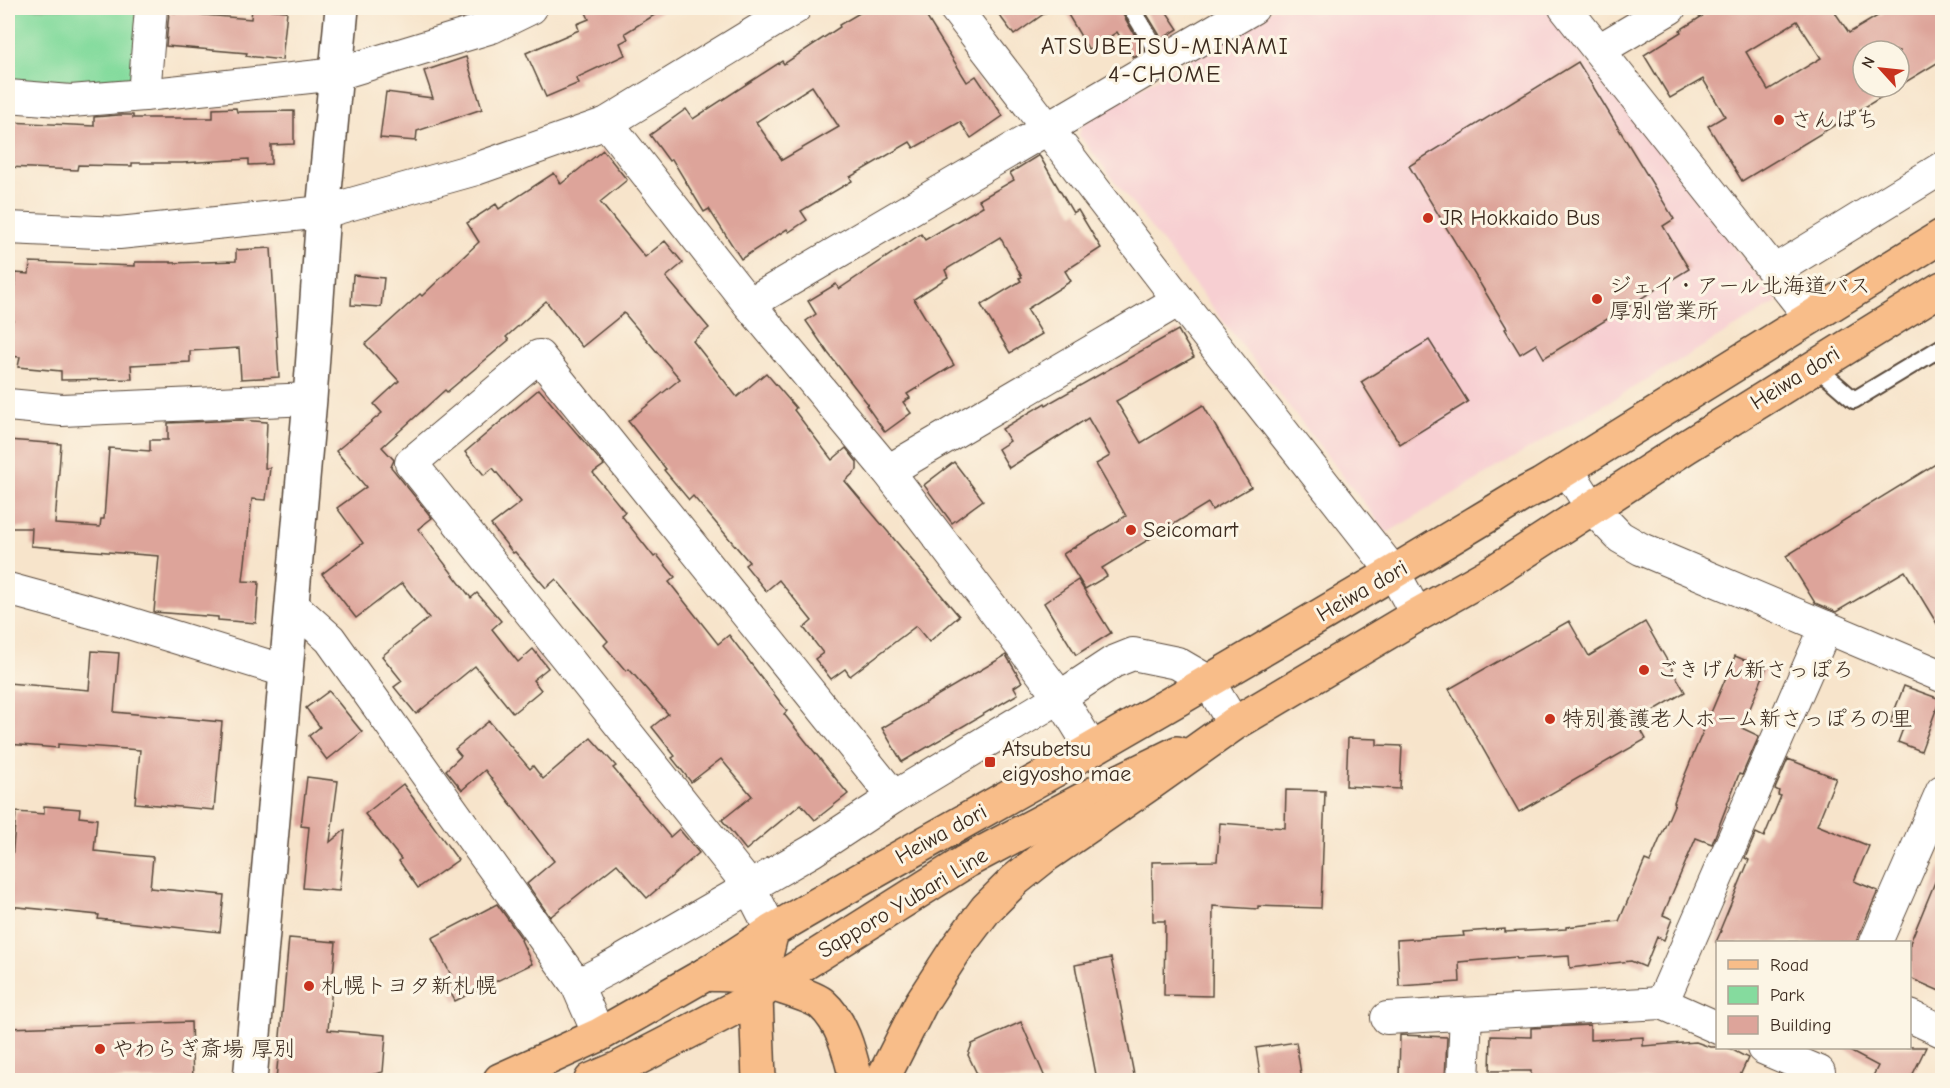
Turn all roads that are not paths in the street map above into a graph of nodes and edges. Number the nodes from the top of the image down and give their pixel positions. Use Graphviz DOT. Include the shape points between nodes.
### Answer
graph roads {
  1 [pos="151,8"];
  2 [pos="342,8"];
  3 [pos="531,8"];
  4 [pos="795,8"];
  5 [pos="955,8"];
  6 [pos="1131,8"];
  7 [pos="1252,8"];
  8 [pos="1565,8"];
  9 [pos="1670,8"];
  10 [pos="1599,50"];
  11 [pos="1162,60"];
  12 [pos="337,74"];
  13 [pos="144,95"];
  14 [pos="8,96"];
  15 [pos="607,123"];
  16 [pos="1048,127"];
  17 [pos="1942,168"];
  18 [pos="322,212"];
  19 [pos="8,228"];
  20 [pos="1942,236"];
  21 [pos="1774,271"];
  22 [pos="1942,288"];
  23 [pos="1179,300"];
  24 [pos="749,304"];
  25 [pos="1811,318"];
  26 [pos="1942,347"];
  27 [pos="1815,366"];
  28 [pos="310,399"];
  29 [pos="8,405"];
  30 [pos="1567,469"];
  31 [pos="888,471"];
  32 [pos="1592,508"];
  33 [pos="1394,573"];
  34 [pos="8,589"];
  35 [pos="292,605"];
  36 [pos="1417,615"];
  37 [pos="1826,627"];
  38 [pos="285,671"];
  39 [pos="1942,676"];
  40 [pos="1208,681"];
  41 [pos="1060,697"];
  42 [pos="1226,728"];
  43 [pos="1092,748"];
  44 [pos="1942,791"];
  45 [pos="894,797"];
  46 [pos="748,886"];
  47 [pos="772,931"];
  48 [pos="1876,941"];
  49 [pos="706,974"];
  50 [pos="577,985"];
  51 [pos="762,988"];
  52 [pos="1662,1003"];
  53 [pos="1466,1014"];
  54 [pos="1911,1016"];
  55 [pos="1387,1018"];
  56 [pos="1716,1027"];
  57 [pos="1942,1030"];
  58 [pos="599,1035"];
  59 [pos="1769,1049"];
  60 [pos="1821,1067"];
  61 [pos="250,1080"];
  62 [pos="500,1080"];
  63 [pos="591,1080"];
  64 [pos="759,1080"];
  65 [pos="854,1080"];
  66 [pos="882,1080"];
  67 [pos="1462,1080"];
  1 -- 13 [label="street"];
  2 -- 12 [label="street"];
  3 -- 12 [label="street" via="492,27"];
  4 -- 15 [label="street"];
  5 -- 16 [label="street"];
  6 -- 11 [label="lane"];
  7 -- 11 [label="street"];
  8 -- 10 [label="street"];
  9 -- 10 [label="street"];
  10 -- 21 [label="street"];
  11 -- 16 [label="street"];
  12 -- 13 [label="street"];
  12 -- 18 [label="street"];
  13 -- 14 [label="street" via="71,100"];
  15 -- 18 [label="street" via="476,169"];
  15 -- 24 [label="street"];
  16 -- 23 [label="street"];
  16 -- 24 [label="street"];
  17 -- 21 [label="street"];
  18 -- 19 [label="street" via="119,234"];
  18 -- 28 [label="street"];
  20 -- 25 [label="main road, Heiwa dori"];
  21 -- 25 [label="street"];
  22 -- 27 [label="main road, Heiwa dori"];
  23 -- 31 [label="street"];
  23 -- 33 [label="street"];
  24 -- 31 [label="street"];
  25 -- 30 [label="main road, Heiwa dori"];
  26 -- 27 [label="lane" via="1854,399"];
  27 -- 32 [label="main road, Heiwa dori"];
  28 -- 29 [label="street" via="62,410"];
  28 -- 35 [label="street"];
  30 -- 32 [label="street"];
  30 -- 33 [label="main road, Heiwa dori"];
  31 -- 41 [label="street"];
  32 -- 36 [label="main road, Heiwa dori" via="1490,574"];
  32 -- 37 [label="street" via="1620,537 1641,549"];
  33 -- 36 [label="street"];
  33 -- 40 [label="main road, Heiwa dori"];
  34 -- 38 [label="street"];
  35 -- 38 [label="street"];
  35 -- 50 [label="street" via="330,639"];
  36 -- 42 [label="main road, Heiwa dori"];
  37 -- 39 [label="street"];
  37 -- 52 [label="street"];
  38 -- 61 [label="street"];
  40 -- 41 [label="street" via="1177,663 1133,654 1113,662"];
  40 -- 42 [label="street"];
  40 -- 43 [label="main road, Heiwa dori"];
  41 -- 43 [label="street"];
  41 -- 45 [label="street"];
  42 -- 51 [label="main road, Sapporo Yubari Line" via="965,862"];
  42 -- 66 [label="main road" via="1045,856 986,909 921,1003"];
  43 -- 47 [label="main road, Heiwa dori"];
  44 -- 48 [label="street"];
  45 -- 46 [label="street" via="812,851"];
  45 -- 46 [label="street" via="539,356 411,463"];
  46 -- 47 [label="street"];
  46 -- 50 [label="street"];
  47 -- 49 [label="main road"];
  47 -- 51 [label="main road"];
  49 -- 51 [label="main road" via="741,976"];
  49 -- 58 [label="main road"];
  50 -- 58 [label="street"];
  51 -- 63 [label="main road, Sapporo Yubari Line"];
  51 -- 64 [label="main road"];
  51 -- 65 [label="main road" via="821,1002 846,1040"];
  52 -- 53 [label="street"];
  52 -- 56 [label="street"];
  53 -- 55 [label="street"];
  53 -- 67 [label="street"];
  54 -- 57 [label="street"];
  58 -- 62 [label="main road"];
  59 -- 60 [label="street"];
}
